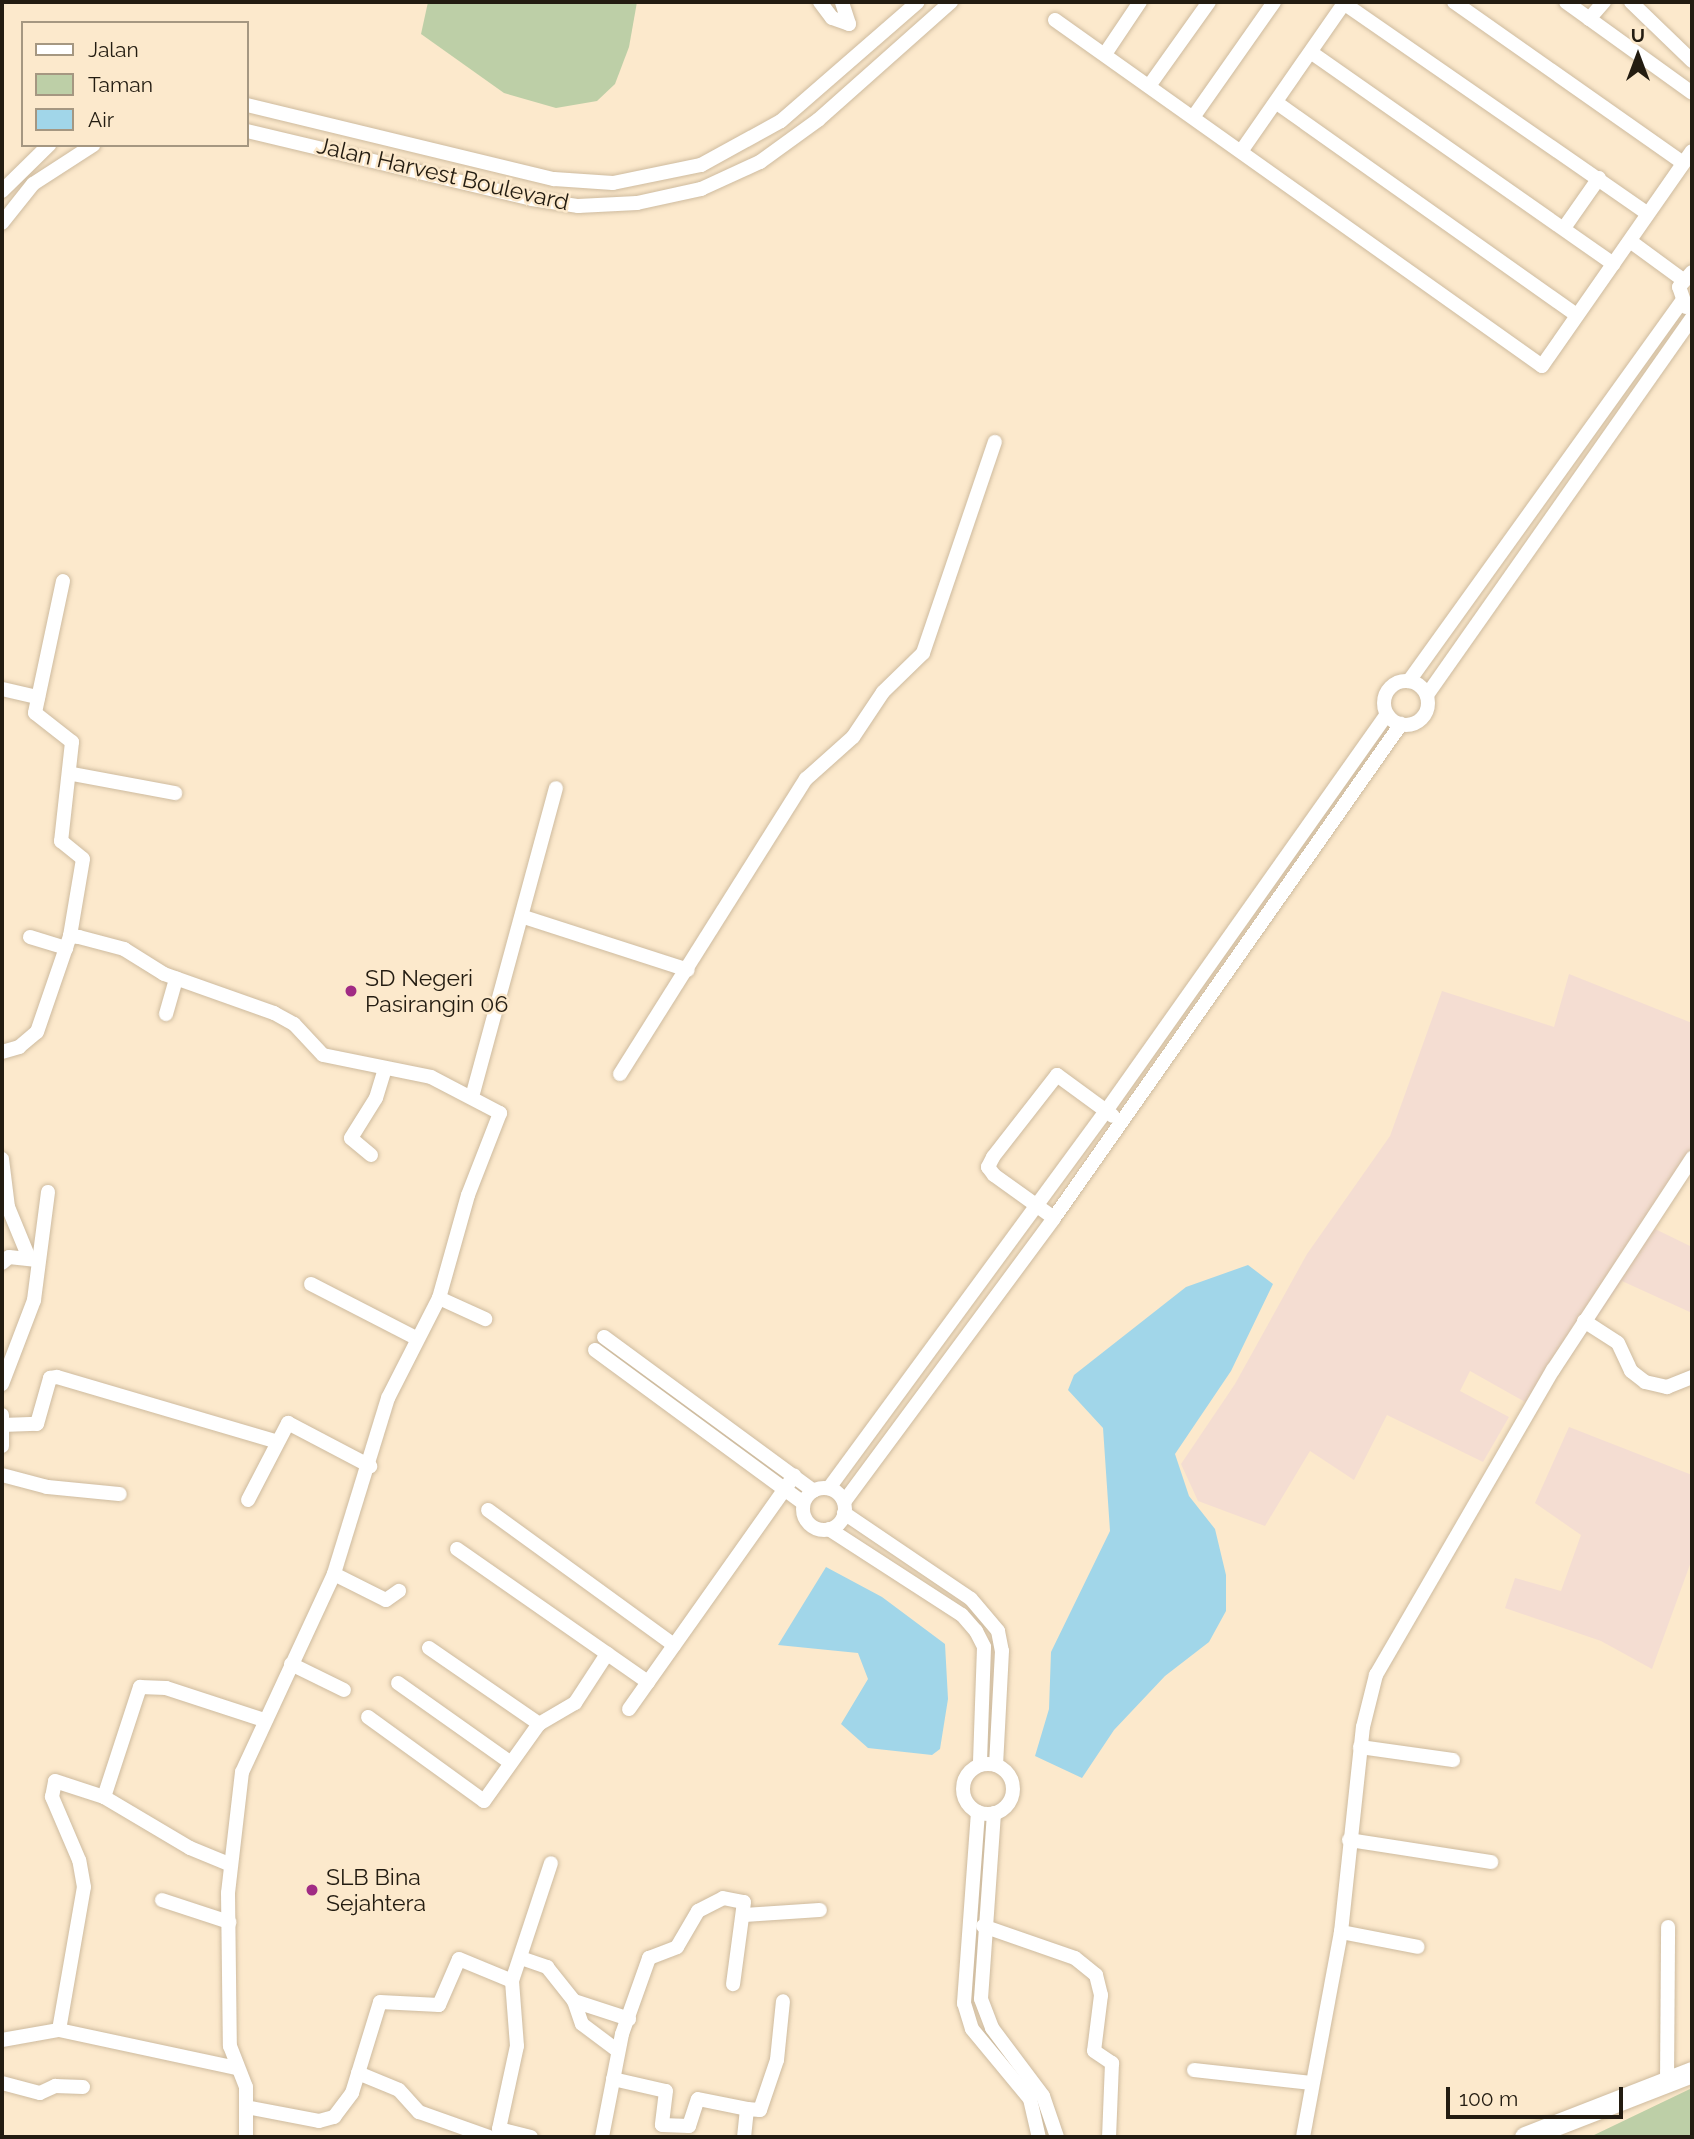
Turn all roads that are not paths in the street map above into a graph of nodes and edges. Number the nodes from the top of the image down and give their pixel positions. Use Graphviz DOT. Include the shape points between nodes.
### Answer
graph roads {
  1 [pos="820,2"];
  2 [pos="842,2"];
  3 [pos="918,2"];
  4 [pos="951,2"];
  5 [pos="1209,2"];
  6 [pos="1274,2"];
  7 [pos="1344,2"];
  8 [pos="1454,2"];
  9 [pos="1566,2"];
  10 [pos="1604,2"];
  11 [pos="1631,2"];
  12 [pos="1135,4"];
  13 [pos="1590,19"];
  14 [pos="1055,20"];
  15 [pos="849,24"];
  16 [pos="866,43"];
  17 [pos="1312,53"];
  18 [pos="1105,54"];
  19 [pos="1692,61"];
  20 [pos="1149,86"];
  21 [pos="1692,93"];
  22 [pos="1277,103"];
  23 [pos="248,105"];
  24 [pos="1194,116"];
  25 [pos="781,121"];
  26 [pos="248,131"];
  27 [pos="793,139"];
  28 [pos="47,147"];
  29 [pos="90,147"];
  30 [pos="1242,150"];
  31 [pos="1692,151"];
  32 [pos="1683,163"];
  33 [pos="1599,178"];
  34 [pos="2,191"];
  35 [pos="1647,213"];
  36 [pos="2,223"];
  37 [pos="1564,228"];
  38 [pos="1630,241"];
  39 [pos="1613,264"];
  40 [pos="1687,276"];
  41 [pos="1686,307"];
  42 [pos="1576,315"];
  43 [pos="1692,318"];
  44 [pos="995,442"];
  45 [pos="63,581"];
  46 [pos="1409,681"];
  47 [pos="2,689"];
  48 [pos="1427,695"];
  49 [pos="38,698"];
  50 [pos="1387,713"];
  51 [pos="1401,724"];
  52 [pos="72,775"];
  53 [pos="556,788"];
  54 [pos="175,793"];
  55 [pos="524,917"];
  56 [pos="30,937"];
  57 [pos="68,942"];
  58 [pos="688,970"];
  59 [pos="176,978"];
  60 [pos="166,1014"];
  61 [pos="2,1052"];
  62 [pos="384,1071"];
  63 [pos="620,1074"];
  64 [pos="472,1097"];
  65 [pos="1106,1111"];
  66 [pos="1122,1122"];
  67 [pos="371,1155"];
  68 [pos="1692,1158"];
  69 [pos="2,1159"];
  70 [pos="48,1192"];
  71 [pos="1037,1205"];
  72 [pos="1054,1218"];
  73 [pos="34,1259"];
  74 [pos="2,1263"];
  75 [pos="311,1284"];
  76 [pos="439,1298"];
  77 [pos="485,1319"];
  78 [pos="1584,1321"];
  79 [pos="604,1336"];
  80 [pos="416,1338"];
  81 [pos="595,1350"];
  82 [pos="1692,1377"];
  83 [pos="2,1384"];
  84 [pos="2,1415"];
  85 [pos="2,1425"];
  86 [pos="275,1441"];
  87 [pos="2,1446"];
  88 [pos="370,1466"];
  89 [pos="2,1475"];
  90 [pos="794,1476"];
  91 [pos="784,1489"];
  92 [pos="821,1490"];
  93 [pos="120,1494"];
  94 [pos="248,1500"];
  95 [pos="803,1503"];
  96 [pos="844,1508"];
  97 [pos="488,1510"];
  98 [pos="829,1529"];
  99 [pos="457,1549"];
  100 [pos="334,1574"];
  101 [pos="399,1591"];
  102 [pos="674,1645"];
  103 [pos="429,1648"];
  104 [pos="607,1654"];
  105 [pos="291,1664"];
  106 [pos="648,1682"];
  107 [pos="398,1684"];
  108 [pos="344,1690"];
  109 [pos="629,1709"];
  110 [pos="368,1717"];
  111 [pos="264,1720"];
  112 [pos="539,1724"];
  113 [pos="1360,1746"];
  114 [pos="1453,1760"];
  115 [pos="511,1763"];
  116 [pos="980,1764"];
  117 [pos="996,1765"];
  118 [pos="104,1797"];
  119 [pos="978,1812"];
  120 [pos="994,1813"];
  121 [pos="1349,1840"];
  122 [pos="1491,1862"];
  123 [pos="551,1863"];
  124 [pos="231,1865"];
  125 [pos="162,1900"];
  126 [pos="820,1910"];
  127 [pos="744,1915"];
  128 [pos="229,1922"];
  129 [pos="983,1926"];
  130 [pos="1668,1927"];
  131 [pos="1341,1932"];
  132 [pos="1418,1947"];
  133 [pos="522,1958"];
  134 [pos="512,1981"];
  135 [pos="733,1984"];
  136 [pos="574,2001"];
  137 [pos="783,2001"];
  138 [pos="629,2018"];
  139 [pos="60,2030"];
  140 [pos="2,2040"];
  141 [pos="618,2051"];
  142 [pos="237,2068"];
  143 [pos="1194,2070"];
  144 [pos="1692,2071"];
  145 [pos="358,2073"];
  146 [pos="612,2079"];
  147 [pos="2,2083"];
  148 [pos="1311,2083"];
  149 [pos="1667,2084"];
  150 [pos="83,2087"];
  151 [pos="246,2107"];
  152 [pos="747,2109"];
  153 [pos="494,2135"];
  154 [pos="246,2137"];
  155 [pos="531,2137"];
  156 [pos="602,2137"];
  157 [pos="744,2137"];
  158 [pos="1040,2137"];
  159 [pos="1057,2137"];
  160 [pos="1109,2137"];
  161 [pos="1303,2137"];
  162 [pos="1525,2137"];
  1 -- 15 [label="street" via="832,18"];
  2 -- 15 [label="street"];
  3 -- 16 [label="street, Jalan Harvest Boulevard"];
  4 -- 27 [label="street, Jalan Harvest Boulevard"];
  5 -- 20 [label="street"];
  6 -- 24 [label="street"];
  7 -- 17 [label="street"];
  7 -- 33 [label="street"];
  8 -- 32 [label="street"];
  9 -- 13 [label="street"];
  10 -- 13 [label="street"];
  11 -- 19 [label="street"];
  12 -- 18 [label="street"];
  13 -- 21 [label="street"];
  14 -- 18 [label="street"];
  15 -- 16 [label="street"];
  16 -- 25 [label="street, Jalan Harvest Boulevard"];
  17 -- 22 [label="street"];
  17 -- 37 [label="street"];
  18 -- 20 [label="street"];
  20 -- 24 [label="street"];
  22 -- 30 [label="street"];
  22 -- 42 [label="street"];
  23 -- 25 [label="street, Jalan Harvest Boulevard" via="554,179 613,183 701,164"];
  24 -- 30 [label="street"];
  25 -- 27 [label="street"];
  26 -- 27 [label="street, Jalan Harvest Boulevard" via="578,206 636,203 701,189"];
  28 -- 34 [label="street"];
  29 -- 36 [label="street" via="33,184"];
  30 -- 42 [label="street" via="1542,366"];
  31 -- 32 [label="street"];
  32 -- 35 [label="street"];
  33 -- 35 [label="street"];
  33 -- 37 [label="street"];
  35 -- 38 [label="street"];
  37 -- 39 [label="street"];
  38 -- 39 [label="street"];
  38 -- 40 [label="street"];
  39 -- 42 [label="street"];
  40 -- 41 [label="street"];
  41 -- 46 [label="street"];
  43 -- 48 [label="street"];
  44 -- 58 [label="street" via="923,653 883,692 852,737 806,779"];
  45 -- 49 [label="street"];
  46 -- 48 [label="street"];
  46 -- 50 [label="street" via="1388,691"];
  47 -- 49 [label="street"];
  48 -- 51 [label="street" via="1423,717"];
  49 -- 52 [label="street" via="36,717 71,739"];
  50 -- 51 [label="street"];
  50 -- 65 [label="street"];
  51 -- 66 [label="street"];
  52 -- 54 [label="street"];
  52 -- 57 [label="street" via="61,841 83,859"];
  53 -- 55 [label="street"];
  55 -- 58 [label="street"];
  55 -- 64 [label="street"];
  56 -- 57 [label="street"];
  57 -- 59 [label="street" via="124,949"];
  57 -- 61 [label="street" via="37,1032 25,1044"];
  58 -- 63 [label="street"];
  59 -- 60 [label="street"];
  59 -- 62 [label="street" via="289,1020 318,1053"];
  62 -- 64 [label="street" via="430,1077"];
  62 -- 67 [label="street" via="376,1098 351,1138"];
  64 -- 76 [label="street" via="500,1116 467,1195"];
  65 -- 66 [label="street"];
  65 -- 71 [label="street"];
  65 -- 71 [label="street" via="1063,1079 1050,1079 988,1167"];
  66 -- 72 [label="street"];
  68 -- 78 [label="street"];
  69 -- 73 [label="street" via="8,1207"];
  70 -- 73 [label="street"];
  71 -- 72 [label="street"];
  71 -- 92 [label="street"];
  72 -- 96 [label="street"];
  73 -- 74 [label="street" via="6,1257"];
  73 -- 83 [label="street" via="34,1300"];
  75 -- 80 [label="street"];
  76 -- 77 [label="street"];
  76 -- 80 [label="street"];
  78 -- 82 [label="street" via="1618,1343 1630,1371 1645,1382 1667,1387"];
  78 -- 113 [label="street" via="1376,1675"];
  79 -- 90 [label="street"];
  80 -- 88 [label="street" via="388,1398"];
  81 -- 91 [label="street"];
  84 -- 85 [label="street"];
  85 -- 86 [label="street" via="37,1424 50,1378 57,1377"];
  85 -- 87 [label="street"];
  86 -- 88 [label="street" via="292,1423"];
  86 -- 94 [label="street"];
  88 -- 100 [label="street"];
  89 -- 93 [label="street" via="47,1487"];
  90 -- 91 [label="street"];
  90 -- 92 [label="street"];
  91 -- 95 [label="street"];
  91 -- 102 [label="street"];
  92 -- 95 [label="street"];
  92 -- 96 [label="street"];
  95 -- 98 [label="street" via="808,1523"];
  96 -- 98 [label="street"];
  96 -- 117 [label="street" via="971,1600 998,1631 1002,1651"];
  97 -- 102 [label="street"];
  98 -- 116 [label="street" via="962,1615 976,1631 984,1647"];
  99 -- 104 [label="street"];
  100 -- 101 [label="street" via="386,1600"];
  100 -- 105 [label="street"];
  102 -- 106 [label="street"];
  103 -- 112 [label="street"];
  104 -- 106 [label="street"];
  104 -- 112 [label="street" via="575,1703"];
  105 -- 108 [label="street"];
  105 -- 111 [label="street"];
  106 -- 109 [label="street"];
  107 -- 115 [label="street"];
  110 -- 115 [label="street" via="484,1801"];
  111 -- 118 [label="street" via="166,1688 140,1687"];
  111 -- 124 [label="street" via="242,1772"];
  112 -- 115 [label="street"];
  113 -- 114 [label="street"];
  113 -- 121 [label="street"];
  116 -- 117 [label="street"];
  116 -- 119 [label="street" via="963,1781 962,1794"];
  117 -- 120 [label="street" via="1009,1774 1013,1790 1008,1805"];
  118 -- 124 [label="street" via="190,1848"];
  118 -- 139 [label="street" via="57,1781 53,1784 52,1797 79,1860 84,1887"];
  119 -- 120 [label="street"];
  119 -- 158 [label="street" via="964,2003 972,2029 1030,2099"];
  120 -- 129 [label="street"];
  121 -- 122 [label="street"];
  121 -- 131 [label="street"];
  123 -- 133 [label="street"];
  124 -- 128 [label="street"];
  125 -- 128 [label="street"];
  126 -- 127 [label="street"];
  127 -- 135 [label="street"];
  127 -- 138 [label="street" via="741,1899 705,1904 677,1947 649,1958"];
  128 -- 142 [label="street" via="230,2046"];
  129 -- 159 [label="street" via="981,1999 992,2028 1044,2096"];
  129 -- 160 [label="street" via="1075,1958 1096,1975 1101,1996 1094,2051 1112,2063"];
  130 -- 149 [label="street"];
  131 -- 132 [label="street"];
  131 -- 148 [label="street"];
  133 -- 134 [label="street"];
  133 -- 136 [label="street" via="547,1967"];
  134 -- 145 [label="street" via="460,1959 439,2005 381,2001"];
  134 -- 153 [label="street" via="517,2046"];
  136 -- 138 [label="street"];
  136 -- 141 [label="street" via="582,2024"];
  137 -- 152 [label="street" via="777,2060 760,2110"];
  138 -- 141 [label="street"];
  139 -- 140 [label="street"];
  139 -- 142 [label="street"];
  141 -- 146 [label="street"];
  142 -- 151 [label="street" via="246,2087"];
  143 -- 148 [label="street"];
  144 -- 149 [label="main road"];
  145 -- 151 [label="street" via="348,2102 326,2120"];
  145 -- 153 [label="street" via="399,2090 419,2112"];
  146 -- 152 [label="street" via="666,2091 662,2125 689,2126 698,2099"];
  146 -- 156 [label="street"];
  147 -- 150 [label="street" via="40,2093 55,2086"];
  148 -- 161 [label="street"];
  149 -- 162 [label="main road"];
  151 -- 154 [label="street"];
  152 -- 157 [label="street"];
  153 -- 155 [label="street"];
}
